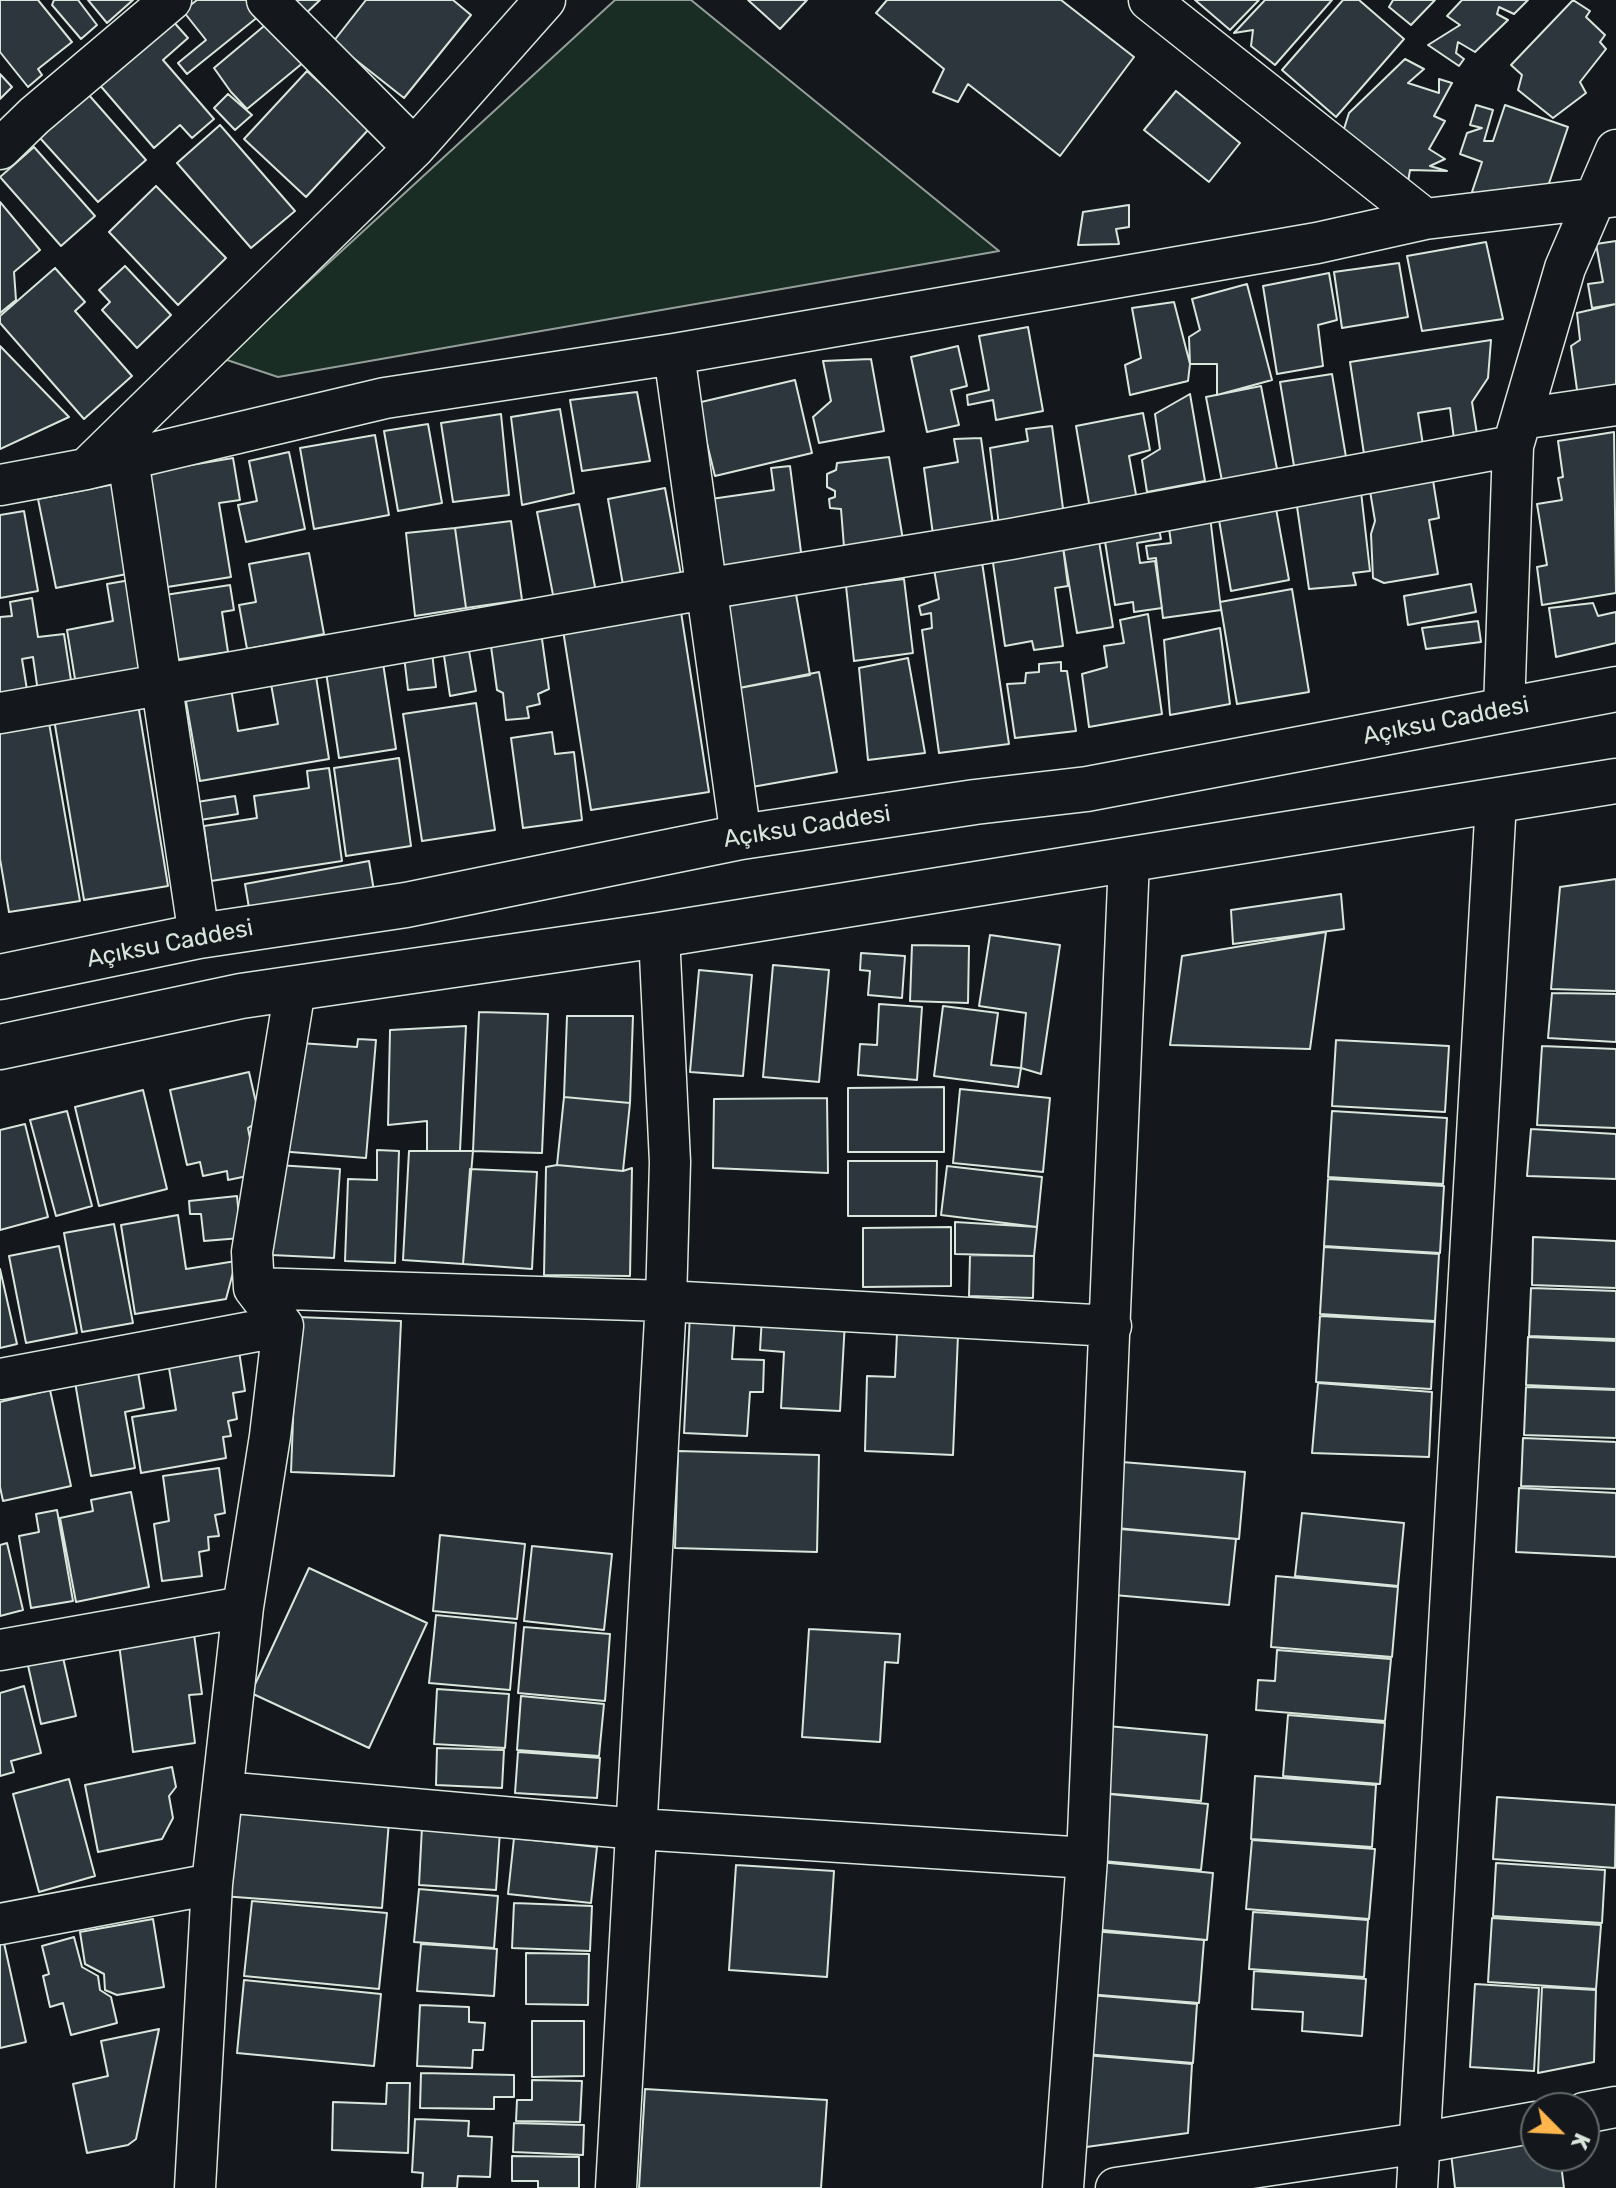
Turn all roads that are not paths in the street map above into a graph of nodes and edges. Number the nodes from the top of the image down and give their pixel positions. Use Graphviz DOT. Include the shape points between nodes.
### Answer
graph roads {
  1 [pos="171,0"];
  2 [pos="267,0"];
  3 [pos="545,0"];
  4 [pos="1149,0"];
  5 [pos="414,148"];
  6 [pos="0,149"];
  7 [pos="1616,150"];
  8 [pos="1604,198"];
  9 [pos="1425,219"];
  10 [pos="674,354"];
  11 [pos="1616,405"];
  12 [pos="1517,433"];
  13 [pos="128,459"];
  14 [pos="86,469"];
  15 [pos="0,485"];
  16 [pos="705,589"];
  17 [pos="161,685"];
  18 [pos="1616,689"];
  19 [pos="1504,710"];
  20 [pos="0,713"];
  21 [pos="1616,781"];
  22 [pos="1496,801"];
  23 [pos="741,837"];
  24 [pos="1129,860"];
  25 [pos="659,935"];
  26 [pos="199,936"];
  27 [pos="0,977"];
  28 [pos="295,989"];
  29 [pos="0,1047"];
  30 [pos="254,1288"];
  31 [pos="666,1301"];
  32 [pos="283,1326"];
  33 [pos="1111,1326"];
  34 [pos="0,1379"];
  35 [pos="243,1607"];
  36 [pos="0,1650"];
  37 [pos="223,1792"];
  38 [pos="638,1829"];
  39 [pos="1087,1858"];
  40 [pos="212,1884"];
  41 [pos="0,1924"];
  42 [pos="1520,2125"];
  43 [pos="1420,2143"];
  44 [pos="195,2188"];
  45 [pos="616,2188"];
  46 [pos="1063,2188"];
  47 [pos="1116,2188"];
  48 [pos="1417,2188"];
  1 -- 6 [label="street"];
  2 -- 5 [label="street"];
  3 -- 5 [label="street"];
  4 -- 9 [label="street"];
  5 -- 14 [label="street"];
  7 -- 8 [label="street"];
  8 -- 9 [label="street"];
  8 -- 12 [label="street" via="1565,268"];
  9 -- 10 [label="street" via="1317,243"];
  10 -- 13 [label="street" via="385,398"];
  10 -- 16 [label="street"];
  11 -- 12 [label="street"];
  12 -- 16 [label="street" via="1011,539"];
  12 -- 19 [label="street"];
  13 -- 14 [label="street"];
  13 -- 17 [label="street"];
  14 -- 15 [label="street"];
  16 -- 17 [label="street"];
  16 -- 23 [label="street"];
  17 -- 20 [label="street"];
  17 -- 26 [label="street"];
  18 -- 19 [label="main road, Açıksu Caddesi"];
  19 -- 23 [label="main road, Açıksu Caddesi" via="1087,789"];
  21 -- 22 [label="main road"];
  22 -- 24 [label="main road"];
  22 -- 43 [label="street"];
  23 -- 26 [label="main road, Açıksu Caddesi" via="406,905"];
  24 -- 25 [label="main road"];
  24 -- 33 [label="street"];
  25 -- 28 [label="main road"];
  25 -- 31 [label="street" via="670,1162"];
  26 -- 27 [label="main road, Açıksu Caddesi"];
  28 -- 29 [label="main road"];
  28 -- 30 [label="street" via="252,1252"];
  30 -- 31 [label="street"];
  30 -- 32 [label="street"];
  31 -- 33 [label="street"];
  31 -- 38 [label="street"];
  32 -- 34 [label="street"];
  32 -- 35 [label="street"];
  33 -- 39 [label="street"];
  35 -- 36 [label="street"];
  35 -- 37 [label="street"];
  37 -- 38 [label="street"];
  37 -- 40 [label="street"];
  38 -- 39 [label="street"];
  38 -- 45 [label="street"];
  39 -- 46 [label="street"];
  40 -- 41 [label="street"];
  40 -- 44 [label="street"];
  42 -- 43 [label="street"];
  43 -- 47 [label="street"];
  43 -- 48 [label="street"];
}
